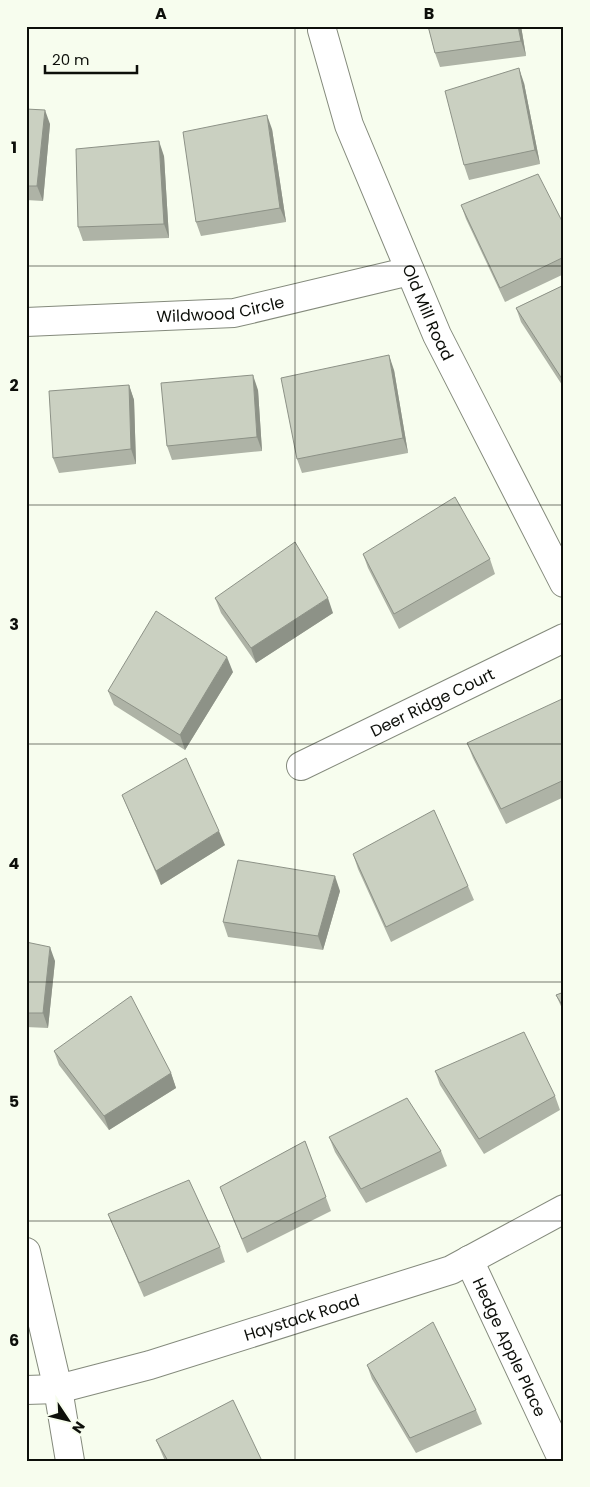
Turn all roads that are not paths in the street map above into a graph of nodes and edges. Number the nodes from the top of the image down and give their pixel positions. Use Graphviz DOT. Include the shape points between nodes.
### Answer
graph roads {
  1 [pos="322,30"];
  2 [pos="410,271"];
  3 [pos="26,322"];
  4 [pos="564,583"];
  5 [pos="564,638"];
  6 [pos="301,766"];
  7 [pos="564,1209"];
  8 [pos="26,1252"];
  9 [pos="469,1260"];
  10 [pos="58,1389"];
  11 [pos="26,1390"];
  12 [pos="70,1461"];
  13 [pos="563,1461"];
  1 -- 2 [label="street, Old Mill Road" via="349,125"];
  2 -- 3 [label="street, Wildwood Circle" via="234,313"];
  2 -- 4 [label="street, Old Mill Road" via="437,335"];
  5 -- 6 [label="street, Deer Ridge Court"];
  7 -- 9 [label="street, Haystack Road"];
  8 -- 10 [label="street"];
  9 -- 10 [label="street, Haystack Road" via="451,1270 150,1365"];
  9 -- 13 [label="street, Hedge Apple Place"];
  10 -- 11 [label="street, Haystack Road"];
  10 -- 12 [label="street"];
}
